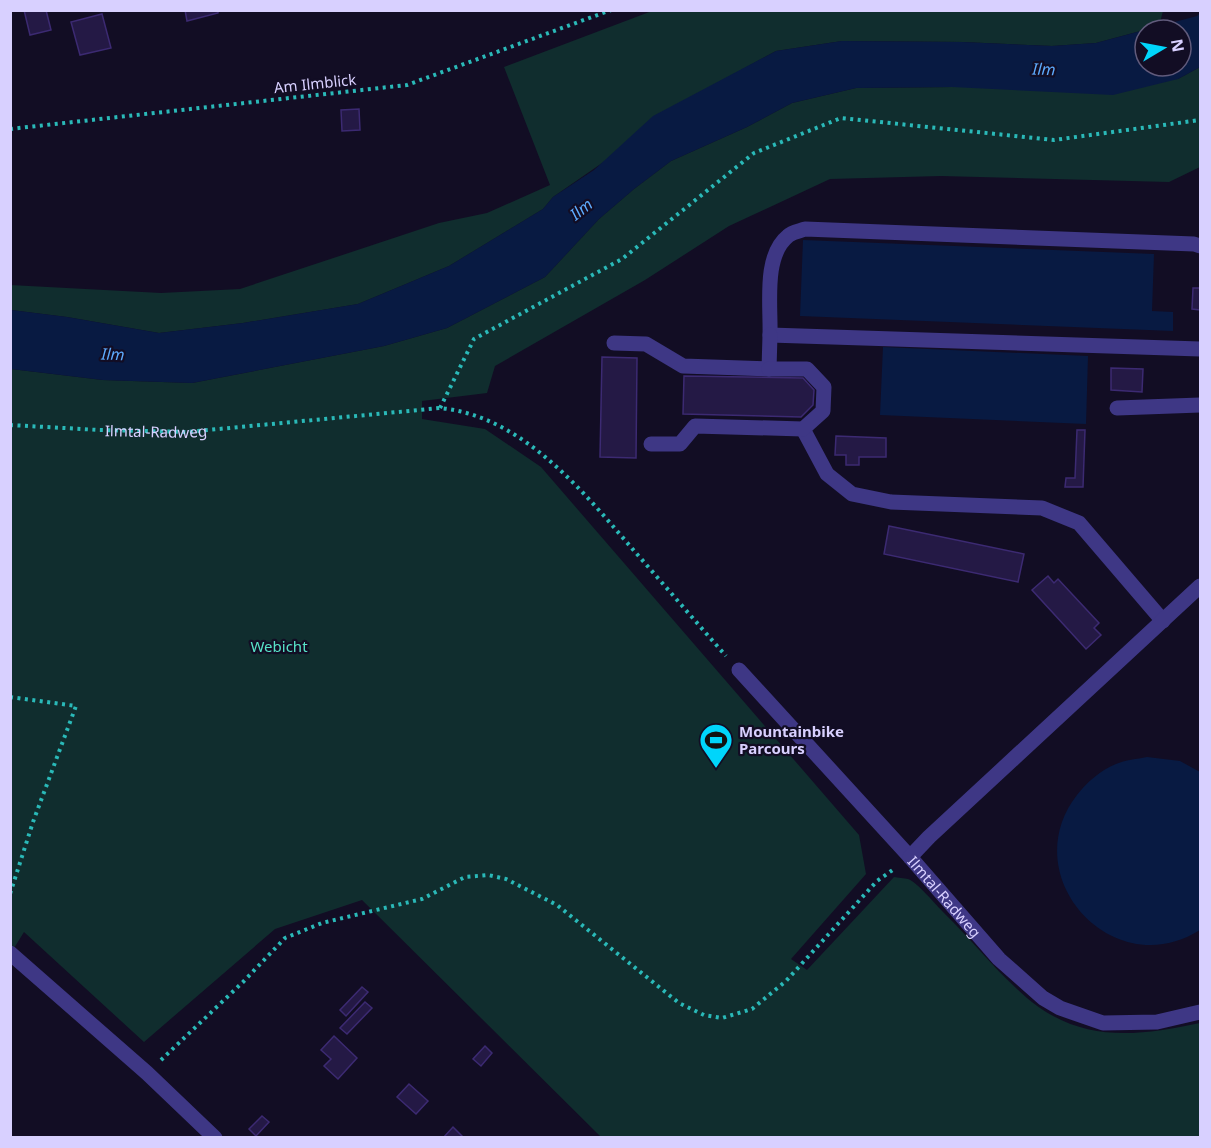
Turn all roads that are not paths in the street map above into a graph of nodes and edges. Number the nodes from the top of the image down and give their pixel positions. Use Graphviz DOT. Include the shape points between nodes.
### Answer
graph roads {
  1 [pos="1200,246"];
  2 [pos="770,335"];
  3 [pos="614,343"];
  4 [pos="1200,349"];
  5 [pos="769,369"];
  6 [pos="1200,405"];
  7 [pos="1118,408"];
  8 [pos="803,429"];
  9 [pos="651,444"];
  10 [pos="1200,586"];
  11 [pos="1163,621"];
  12 [pos="739,670"];
  13 [pos="910,857"];
  14 [pos="10,953"];
  15 [pos="1200,1012"];
  16 [pos="215,1137"];
  1 -- 2 [label="street" via="805,229 789,234 771,264"];
  2 -- 4 [label="street"];
  2 -- 5 [label="street"];
  3 -- 5 [label="street" via="646,344 683,366"];
  5 -- 8 [label="street" via="807,369 824,387 823,411"];
  6 -- 7 [label="street"];
  8 -- 9 [label="street" via="695,426 680,444"];
  8 -- 11 [label="street" via="827,474 852,494 891,502 1042,508 1079,523"];
  10 -- 11 [label="street"];
  11 -- 13 [label="street"];
  12 -- 13 [label="street, Ilmtal-Radweg"];
  13 -- 15 [label="street, Ilmtal-Radweg" via="1007,966 1042,998 1060,1008 1103,1023 1128,1024"];
  14 -- 16 [label="street"];
}
